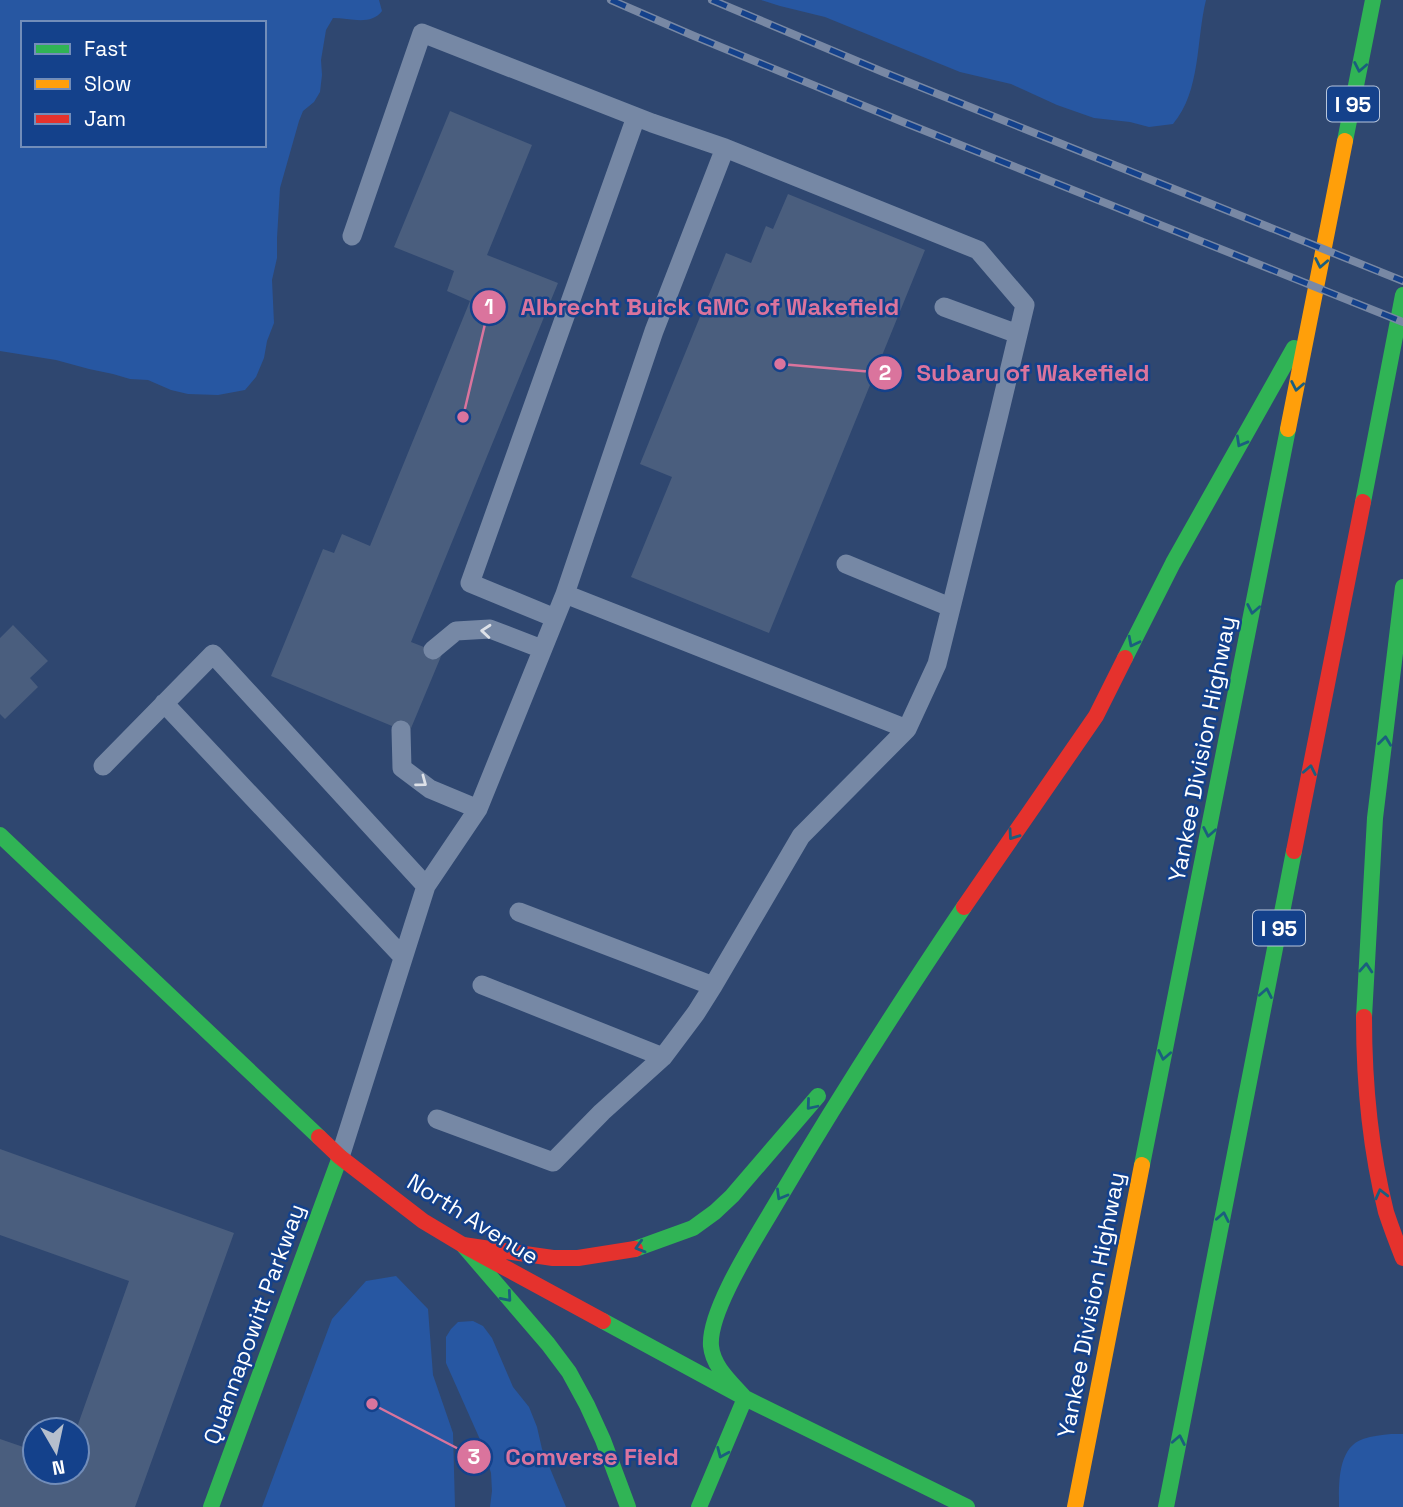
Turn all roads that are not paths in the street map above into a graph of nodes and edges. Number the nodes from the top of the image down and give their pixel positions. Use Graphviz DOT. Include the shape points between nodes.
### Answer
graph roads {
  1 [pos="1373,0"];
  2 [pos="636,117"];
  3 [pos="725,148"];
  4 [pos="352,236"];
  5 [pos="1403,295"];
  6 [pos="944,307"];
  7 [pos="1310,319"];
  8 [pos="1018,334"];
  9 [pos="846,564"];
  10 [pos="1403,587"];
  11 [pos="565,594"];
  12 [pos="950,607"];
  13 [pos="555,618"];
  14 [pos="542,649"];
  15 [pos="433,650"];
  16 [pos="164,703"];
  17 [pos="907,729"];
  18 [pos="401,730"];
  19 [pos="103,766"];
  20 [pos="478,809"];
  21 [pos="0,835"];
  22 [pos="426,886"];
  23 [pos="519,912"];
  24 [pos="403,957"];
  25 [pos="482,985"];
  26 [pos="713,986"];
  27 [pos="903,997"];
  28 [pos="663,1058"];
  29 [pos="437,1119"];
  30 [pos="340,1157"];
  31 [pos="463,1245"];
  32 [pos="1403,1258"];
  33 [pos="745,1398"];
  34 [pos="211,1507"];
  35 [pos="628,1507"];
  36 [pos="699,1507"];
  37 [pos="967,1507"];
  38 [pos="1075,1507"];
  39 [pos="1166,1507"];
  1 -- 7 [label="main road, Yankee Division Highway / I 95, one-way"];
  2 -- 3 [label="lane"];
  2 -- 4 [label="lane" via="422,33"];
  2 -- 13 [label="lane" via="470,583"];
  3 -- 8 [label="lane" via="978,250 1025,304"];
  3 -- 11 [label="lane" via="653,331"];
  39 -- 5 [label="main road, I 95, one-way"];
  6 -- 8 [label="lane"];
  7 -- 27 [label="main road, one-way" via="1173,563 1096,716"];
  7 -- 38 [label="main road, Yankee Division Highway / I 95, one-way"];
  8 -- 12 [label="lane"];
  9 -- 12 [label="lane"];
  32 -- 10 [label="main road, one-way" via="1371,1147 1364,1029 1376,818"];
  11 -- 13 [label="lane"];
  11 -- 17 [label="lane"];
  12 -- 17 [label="lane" via="937,663"];
  13 -- 14 [label="lane"];
  14 -- 15 [label="lane, one-way" via="490,629 456,631"];
  14 -- 20 [label="lane"];
  16 -- 19 [label="lane"];
  16 -- 22 [label="lane" via="213,654"];
  16 -- 24 [label="lane"];
  17 -- 26 [label="lane" via="802,836"];
  18 -- 20 [label="lane, one-way" via="402,768 430,789"];
  20 -- 22 [label="lane"];
  21 -- 30 [label="main road, North Avenue"];
  22 -- 24 [label="lane"];
  23 -- 26 [label="lane"];
  24 -- 30 [label="lane"];
  25 -- 28 [label="lane"];
  26 -- 28 [label="lane"];
  27 -- 31 [label="main road, one-way" via="732,1196 693,1228 646,1246 578,1258"];
  27 -- 33 [label="main road, one-way" via="737,1271 715,1320 711,1344 715,1363"];
  28 -- 29 [label="lane" via="553,1162"];
  30 -- 31 [label="main road, North Avenue" via="423,1221"];
  30 -- 34 [label="main road, Quannapowitt Parkway"];
  31 -- 33 [label="main road, North Avenue"];
  31 -- 35 [label="main road, one-way" via="569,1373 603,1440"];
  33 -- 36 [label="main road, one-way"];
  33 -- 37 [label="main road, North Avenue"];
}
